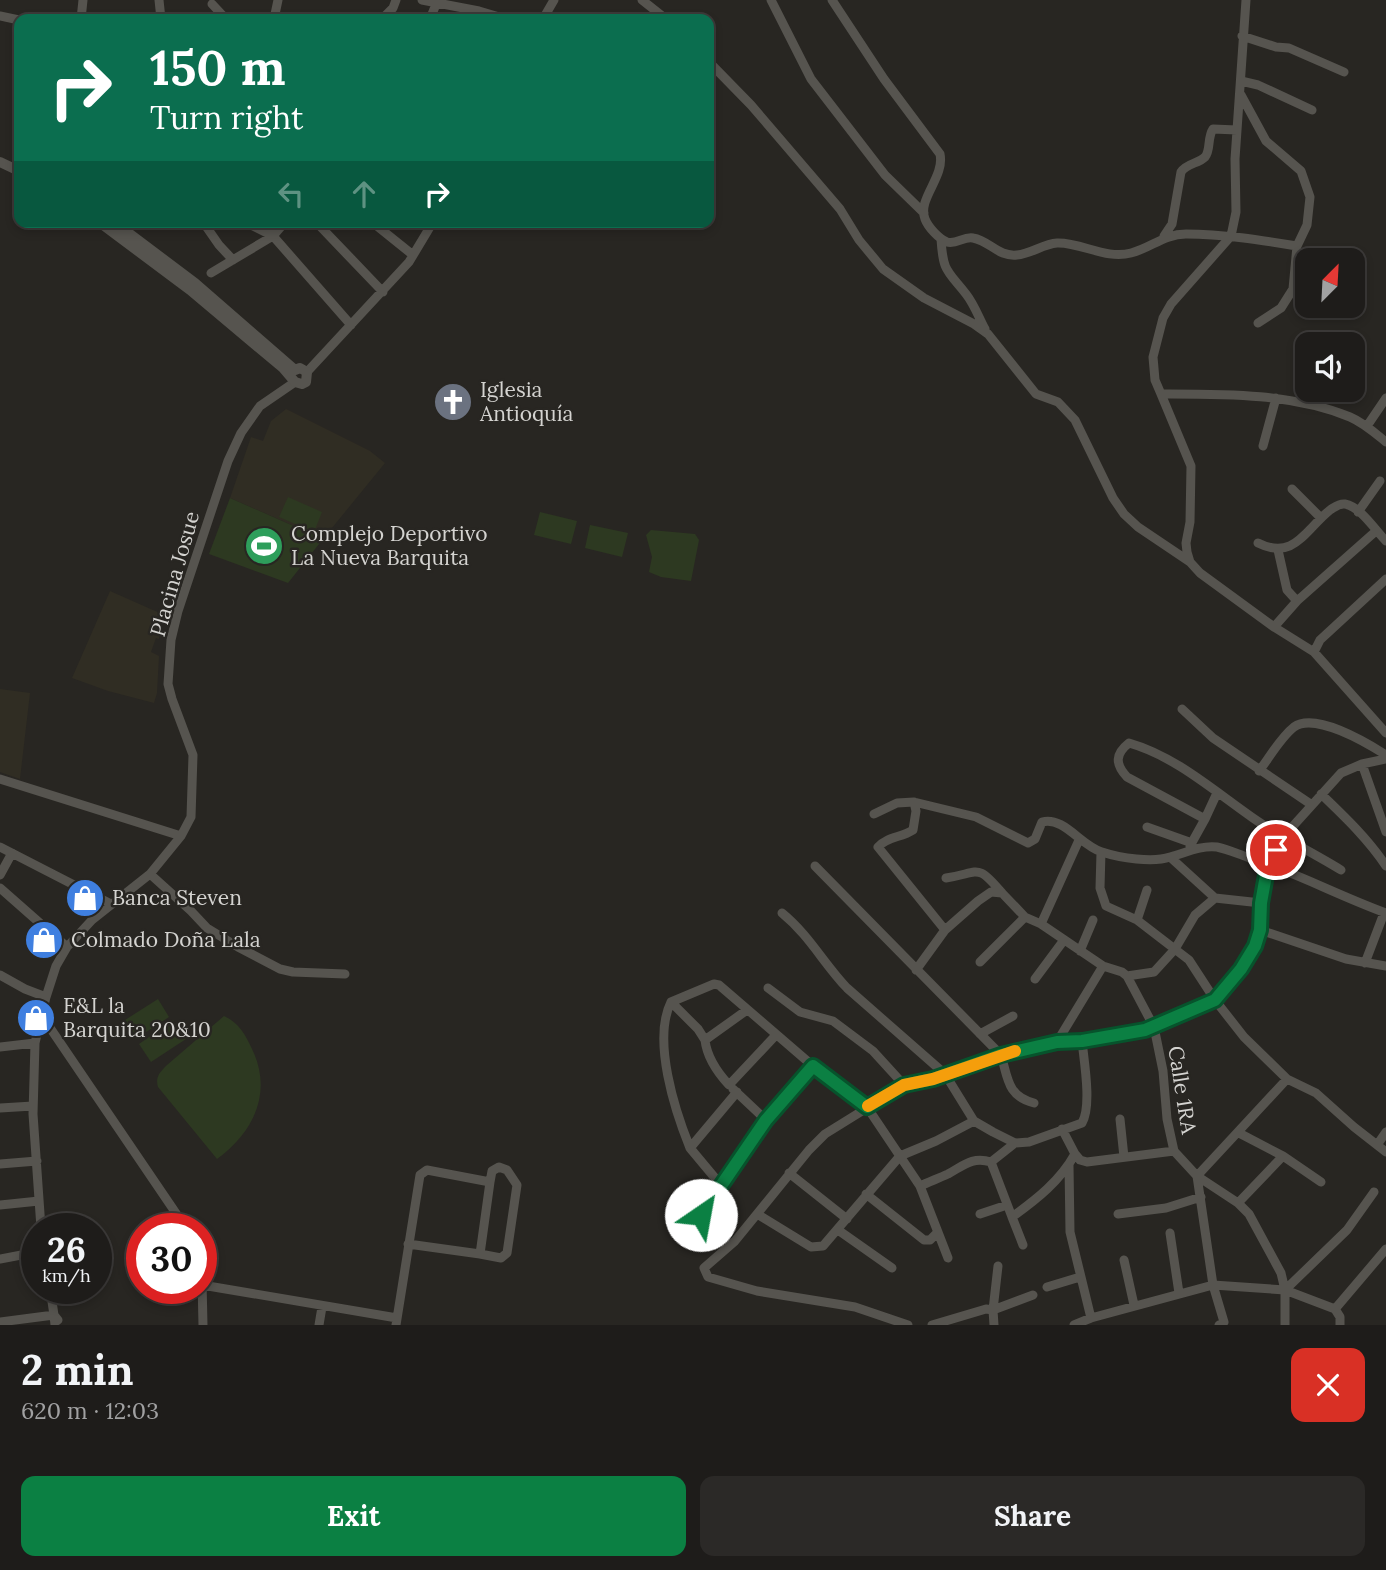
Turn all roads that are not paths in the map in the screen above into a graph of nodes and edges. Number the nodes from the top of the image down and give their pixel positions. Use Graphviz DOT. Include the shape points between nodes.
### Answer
graph roads {
  1 [pos="422,0"];
  2 [pos="642,0"];
  3 [pos="771,0"];
  4 [pos="832,0"];
  5 [pos="1246,0"];
  6 [pos="437,2"];
  7 [pos="212,4"];
  8 [pos="221,14"];
  9 [pos="432,14"];
  10 [pos="475,14"];
  11 [pos="660,14"];
  12 [pos="1242,36"];
  13 [pos="714,67"];
  14 [pos="1344,72"];
  15 [pos="1241,81"];
  16 [pos="1241,94"];
  17 [pos="1312,110"];
  18 [pos="1237,130"];
  19 [pos="924,213"];
  20 [pos="107,228"];
  21 [pos="124,228"];
  22 [pos="207,228"];
  23 [pos="257,228"];
  24 [pos="280,228"];
  25 [pos="322,228"];
  26 [pos="379,228"];
  27 [pos="429,228"];
  28 [pos="273,236"];
  29 [pos="1164,236"];
  30 [pos="1231,236"];
  31 [pos="941,239"];
  32 [pos="1297,246"];
  33 [pos="413,255"];
  34 [pos="233,260"];
  35 [pos="211,273"];
  36 [pos="383,292"];
  37 [pos="1258,323"];
  38 [pos="352,325"];
  39 [pos="988,334"];
  40 [pos="307,372"];
  41 [pos="294,376"];
  42 [pos="1161,394"];
  43 [pos="1276,398"];
  44 [pos="1386,398"];
  45 [pos="1367,426"];
  46 [pos="1386,442"];
  47 [pos="1262,446"];
  48 [pos="1380,481"];
  49 [pos="1292,489"];
  50 [pos="1359,512"];
  51 [pos="1321,518"];
  52 [pos="1376,531"];
  53 [pos="1386,541"];
  54 [pos="1258,543"];
  55 [pos="1278,550"];
  56 [pos="1191,562"];
  57 [pos="1386,579"];
  58 [pos="1297,601"];
  59 [pos="1274,627"];
  60 [pos="1314,652"];
  61 [pos="1182,709"];
  62 [pos="1386,733"];
  63 [pos="1386,757"];
  64 [pos="1362,764"];
  65 [pos="1259,771"];
  66 [pos="0,779"];
  67 [pos="1217,793"];
  68 [pos="1321,794"];
  69 [pos="914,802"];
  70 [pos="1312,806"];
  71 [pos="874,814"];
  72 [pos="1205,819"];
  73 [pos="1147,827"];
  74 [pos="1386,832"];
  75 [pos="181,836"];
  76 [pos="1284,836"];
  77 [pos="1080,840"];
  78 [pos="0,847"];
  79 [pos="1190,847"];
  80 [pos="1101,852"];
  81 [pos="12,853"];
  82 [pos="1382,853"];
  83 [pos="1171,858"];
  84 [pos="1268,864"];
  85 [pos="815,866"];
  86 [pos="1386,866"];
  87 [pos="1341,870"];
  88 [pos="150,874"];
  89 [pos="0,875"];
  90 [pos="946,878"];
  91 [pos="0,888"];
  92 [pos="1147,890"];
  93 [pos="1002,893"];
  94 [pos="1215,898"];
  95 [pos="1261,903"];
  96 [pos="111,904"];
  97 [pos="782,913"];
  98 [pos="1385,913"];
  99 [pos="1025,917"];
  100 [pos="1093,919"];
  101 [pos="1137,920"];
  102 [pos="1041,923"];
  103 [pos="946,930"];
  104 [pos="1260,930"];
  105 [pos="1064,940"];
  106 [pos="67,947"];
  107 [pos="1175,949"];
  108 [pos="1080,951"];
  109 [pos="980,962"];
  110 [pos="1365,963"];
  111 [pos="1103,966"];
  112 [pos="1386,966"];
  113 [pos="915,970"];
  114 [pos="345,974"];
  115 [pos="0,975"];
  116 [pos="1127,976"];
  117 [pos="1035,979"];
  118 [pos="768,988"];
  119 [pos="46,997"];
  120 [pos="1215,1000"];
  121 [pos="671,1002"];
  122 [pos="747,1010"];
  123 [pos="42,1016"];
  124 [pos="1013,1016"];
  125 [pos="1154,1027"];
  126 [pos="981,1034"];
  127 [pos="776,1035"];
  128 [pos="705,1040"];
  129 [pos="1082,1041"];
  130 [pos="1057,1042"];
  131 [pos="35,1043"];
  132 [pos="0,1047"];
  133 [pos="1001,1055"];
  134 [pos="813,1066"];
  135 [pos="945,1074"];
  136 [pos="1287,1079"];
  137 [pos="904,1085"];
  138 [pos="733,1088"];
  139 [pos="1034,1103"];
  140 [pos="33,1106"];
  141 [pos="867,1107"];
  142 [pos="0,1108"];
  143 [pos="1120,1119"];
  144 [pos="766,1120"];
  145 [pos="974,1121"];
  146 [pos="1062,1129"];
  147 [pos="1386,1132"];
  148 [pos="1239,1133"];
  149 [pos="1015,1143"];
  150 [pos="1377,1145"];
  151 [pos="690,1148"];
  152 [pos="1174,1151"];
  153 [pos="1386,1152"];
  154 [pos="1075,1154"];
  155 [pos="900,1156"];
  156 [pos="1283,1156"];
  157 [pos="1124,1157"];
  158 [pos="37,1161"];
  159 [pos="991,1162"];
  160 [pos="0,1164"];
  161 [pos="1069,1166"];
  162 [pos="789,1173"];
  163 [pos="1198,1176"];
  164 [pos="490,1182"];
  165 [pos="1321,1182"];
  166 [pos="720,1184"];
  167 [pos="920,1186"];
  168 [pos="1374,1192"];
  169 [pos="866,1194"];
  170 [pos="1201,1197"];
  171 [pos="39,1201"];
  172 [pos="1238,1203"];
  173 [pos="0,1205"];
  174 [pos="1007,1205"];
  175 [pos="40,1213"];
  176 [pos="176,1213"];
  177 [pos="1118,1213"];
  178 [pos="757,1214"];
  179 [pos="980,1214"];
  180 [pos="701,1215"];
  181 [pos="1012,1216"];
  182 [pos="847,1219"];
  183 [pos="838,1230"];
  184 [pos="938,1232"];
  185 [pos="1170,1233"];
  186 [pos="408,1244"];
  187 [pos="1023,1245"];
  188 [pos="1386,1249"];
  189 [pos="480,1254"];
  190 [pos="21,1255"];
  191 [pos="948,1258"];
  192 [pos="0,1259"];
  193 [pos="1124,1260"];
  194 [pos="998,1266"];
  195 [pos="892,1268"];
  196 [pos="1080,1277"];
  197 [pos="217,1285"];
  198 [pos="1213,1285"];
  199 [pos="1047,1287"];
  200 [pos="1285,1290"];
  201 [pos="1179,1293"];
  202 [pos="1034,1296"];
  203 [pos="203,1304"];
  204 [pos="1134,1305"];
  205 [pos="322,1307"];
  206 [pos="1335,1309"];
  207 [pos="993,1310"];
  208 [pos="1091,1318"];
  209 [pos="55,1320"];
  210 [pos="0,1322"];
  211 [pos="397,1322"];
  212 [pos="61,1325"];
  213 [pos="204,1325"];
  214 [pos="319,1325"];
  215 [pos="908,1325"];
  216 [pos="932,1325"];
  217 [pos="994,1325"];
  218 [pos="1074,1325"];
  219 [pos="1219,1325"];
  220 [pos="1285,1325"];
  221 [pos="1340,1325"];
  1 -- 6 [label="street"];
  2 -- 11 [label="street"];
  3 -- 19 [label="street" via="811,79 885,175"];
  4 -- 19 [label="street" via="940,154 941,169"];
  5 -- 12 [label="street"];
  6 -- 9 [label="street"];
  6 -- 10 [label="street"];
  7 -- 8 [label="street"];
  12 -- 14 [label="street" via="1289,48"];
  12 -- 15 [label="street"];
  13 -- 39 [label="street" via="840,209 883,269"];
  15 -- 16 [label="street"];
  15 -- 17 [label="street"];
  16 -- 18 [label="street"];
  16 -- 32 [label="street" via="1266,141 1300,172 1306,184 1310,198 1307,225"];
  18 -- 29 [label="street" via="1213,129 1204,158 1185,166 1172,224"];
  18 -- 30 [label="street" via="1236,212"];
  19 -- 31 [label="street"];
  20 -- 41 [label="street"];
  21 -- 41 [label="street" via="195,283"];
  22 -- 34 [label="street"];
  23 -- 28 [label="street"];
  24 -- 28 [label="street"];
  25 -- 36 [label="street"];
  26 -- 33 [label="street"];
  27 -- 33 [label="street"];
  28 -- 34 [label="street"];
  28 -- 38 [label="street"];
  29 -- 30 [label="street"];
  29 -- 31 [label="street" via="1119,255 1059,243 1007,255 975,238 954,243"];
  30 -- 32 [label="street"];
  30 -- 42 [label="street" via="1163,318 1153,358"];
  31 -- 39 [label="street" via="944,267 967,295"];
  32 -- 37 [label="street" via="1293,289 1287,301"];
  33 -- 36 [label="street"];
  34 -- 35 [label="street"];
  36 -- 38 [label="street"];
  38 -- 40 [label="street"];
  39 -- 56 [label="street" via="1036,394 1058,402 1075,420 1124,514"];
  40 -- 41 [label="street" via="303,368"];
  41 -- 75 [label="street, Placina Josue" via="260,406 241,433 178,611 168,684 193,755 191,817"];
  42 -- 43 [label="street"];
  42 -- 56 [label="street" via="1191,466 1191,522 1186,543"];
  43 -- 45 [label="street" via="1350,417"];
  43 -- 47 [label="street"];
  44 -- 45 [label="street"];
  45 -- 46 [label="street"];
  48 -- 50 [label="street"];
  49 -- 51 [label="street"];
  50 -- 51 [label="street" via="1343,504"];
  50 -- 52 [label="street"];
  51 -- 55 [label="street" via="1291,547"];
  52 -- 53 [label="street"];
  52 -- 58 [label="street"];
  54 -- 55 [label="street"];
  55 -- 58 [label="street" via="1287,590"];
  56 -- 59 [label="street"];
  57 -- 60 [label="street" via="1320,640"];
  58 -- 59 [label="street"];
  59 -- 60 [label="street"];
  60 -- 62 [label="street"];
  61 -- 65 [label="street"];
  63 -- 64 [label="street"];
  63 -- 65 [label="street" via="1349,736 1308,721 1285,735"];
  64 -- 68 [label="street" via="1341,773"];
  64 -- 74 [label="street"];
  65 -- 70 [label="street"];
  66 -- 75 [label="street"];
  67 -- 72 [label="street"];
  67 -- 72 [label="street" via="1166,757 1129,743 1122,748 1119,768 1127,777"];
  67 -- 76 [label="street"];
  68 -- 70 [label="street"];
  68 -- 82 [label="street"];
  69 -- 71 [label="street" via="897,803"];
  69 -- 77 [label="street" via="976,817 1028,843 1035,839 1042,822 1050,820"];
  69 -- 103 [label="street" via="913,830 878,848"];
  70 -- 76 [label="street"];
  72 -- 79 [label="street"];
  73 -- 79 [label="street"];
  75 -- 88 [label="street, Placina Josue"];
  76 -- 84 [label="street"];
  76 -- 87 [label="street"];
  77 -- 80 [label="street"];
  77 -- 102 [label="street"];
  78 -- 81 [label="street"];
  79 -- 83 [label="street"];
  79 -- 84 [label="street" via="1215,847"];
  80 -- 83 [label="street"];
  80 -- 101 [label="street" via="1104,902"];
  81 -- 89 [label="street"];
  81 -- 96 [label="street"];
  82 -- 86 [label="street"];
  83 -- 94 [label="street"];
  84 -- 95 [label="street"];
  84 -- 98 [label="street"];
  85 -- 113 [label="street"];
  88 -- 96 [label="street, Placina Josue"];
  88 -- 114 [label="street" via="207,928 238,947 293,972"];
  90 -- 93 [label="street" via="978,871"];
  91 -- 106 [label="street"];
  92 -- 101 [label="street"];
  93 -- 99 [label="street"];
  93 -- 103 [label="street" via="984,896"];
  94 -- 95 [label="street"];
  94 -- 107 [label="street" via="1195,915"];
  95 -- 104 [label="street"];
  96 -- 106 [label="street, Placina Josue"];
  97 -- 135 [label="street" via="847,988"];
  98 -- 110 [label="street"];
  99 -- 102 [label="street"];
  99 -- 109 [label="street"];
  100 -- 108 [label="street"];
  101 -- 107 [label="street"];
  102 -- 105 [label="street"];
  103 -- 113 [label="street"];
  104 -- 110 [label="street"];
  104 -- 120 [label="street" via="1241,969"];
  105 -- 108 [label="street"];
  105 -- 117 [label="street"];
  106 -- 119 [label="street, Placina Josue"];
  107 -- 116 [label="street" via="1152,973"];
  107 -- 120 [label="street" via="1192,963"];
  108 -- 111 [label="street"];
  110 -- 112 [label="street"];
  111 -- 116 [label="street"];
  111 -- 130 [label="street"];
  113 -- 126 [label="street"];
  115 -- 119 [label="street"];
  116 -- 125 [label="street, Calle 1RA"];
  118 -- 137 [label="street" via="800,1012 833,1021 873,1051"];
  119 -- 123 [label="street, Placina Josue"];
  120 -- 125 [label="street"];
  120 -- 136 [label="street"];
  121 -- 122 [label="street" via="714,984"];
  121 -- 128 [label="street"];
  121 -- 151 [label="street" via="664,1026 667,1068 678,1119"];
  122 -- 127 [label="street"];
  122 -- 128 [label="street"];
  123 -- 131 [label="street, Placina Josue"];
  123 -- 176 [label="street"];
  124 -- 126 [label="street"];
  125 -- 129 [label="street"];
  125 -- 152 [label="street, Calle 1RA"];
  126 -- 133 [label="street"];
  127 -- 134 [label="street"];
  127 -- 138 [label="street"];
  128 -- 138 [label="street" via="718,1073"];
  129 -- 130 [label="street"];
  129 -- 146 [label="street" via="1085,1119"];
  130 -- 133 [label="street"];
  131 -- 132 [label="street"];
  131 -- 140 [label="street, Placina Josue"];
  133 -- 135 [label="street"];
  133 -- 139 [label="street" via="1013,1091 1019,1099"];
  134 -- 141 [label="street"];
  134 -- 144 [label="street"];
  135 -- 137 [label="street"];
  135 -- 145 [label="street"];
  136 -- 148 [label="street"];
  136 -- 150 [label="street" via="1315,1093"];
  137 -- 141 [label="street"];
  138 -- 144 [label="street"];
  138 -- 151 [label="street"];
  140 -- 142 [label="street"];
  140 -- 158 [label="street, Placina Josue"];
  141 -- 155 [label="street"];
  141 -- 162 [label="street" via="825,1134"];
  143 -- 157 [label="street"];
  144 -- 166 [label="street"];
  145 -- 149 [label="street"];
  145 -- 155 [label="street"];
  146 -- 149 [label="street"];
  146 -- 154 [label="street"];
  147 -- 150 [label="street"];
  148 -- 156 [label="street"];
  148 -- 163 [label="street"];
  149 -- 159 [label="street"];
  150 -- 153 [label="street"];
  151 -- 166 [label="street"];
  152 -- 157 [label="street"];
  152 -- 163 [label="street, Calle 1RA"];
  154 -- 157 [label="street" via="1087,1162"];
  154 -- 161 [label="street"];
  155 -- 167 [label="street"];
  155 -- 169 [label="street"];
  156 -- 165 [label="street"];
  156 -- 172 [label="street"];
  158 -- 160 [label="street"];
  158 -- 171 [label="street, Placina Josue"];
  159 -- 167 [label="street" via="970,1160"];
  159 -- 174 [label="street"];
  161 -- 181 [label="street"];
  161 -- 196 [label="street" via="1070,1232"];
  162 -- 178 [label="street"];
  162 -- 182 [label="street"];
  163 -- 170 [label="street"];
  163 -- 172 [label="street, Calle 1RA"];
  164 -- 186 [label="street" via="424,1171"];
  164 -- 189 [label="street"];
  164 -- 189 [label="street" via="492,1171 499,1167 507,1170 517,1185 507,1253 500,1258"];
  166 -- 180 [label="street"];
  167 -- 184 [label="street"];
  168 -- 200 [label="street" via="1348,1230"];
  169 -- 182 [label="street"];
  169 -- 184 [label="street" via="924,1240"];
  170 -- 177 [label="street" via="1166,1208"];
  170 -- 198 [label="street"];
  171 -- 173 [label="street"];
  171 -- 175 [label="street, Placina Josue"];
  172 -- 200 [label="street, Calle 1RA" via="1269,1250"];
  174 -- 179 [label="street"];
  174 -- 181 [label="street"];
  178 -- 183 [label="street" via="811,1247 823,1247"];
  178 -- 215 [label="street" via="735,1241 706,1263 708,1277 757,1291 861,1308"];
  181 -- 187 [label="street"];
  182 -- 183 [label="street"];
  183 -- 195 [label="street"];
  184 -- 191 [label="street"];
  185 -- 201 [label="street"];
  186 -- 189 [label="street"];
  186 -- 211 [label="street"];
  188 -- 206 [label="street"];
  190 -- 192 [label="street"];
  193 -- 204 [label="street"];
  194 -- 207 [label="street"];
  196 -- 199 [label="street"];
  196 -- 208 [label="street"];
  197 -- 205 [label="street"];
  198 -- 200 [label="street"];
  198 -- 201 [label="street"];
  198 -- 219 [label="street" via="1224,1322"];
  200 -- 206 [label="street"];
  200 -- 220 [label="street, Calle 1RA"];
  201 -- 204 [label="street"];
  202 -- 207 [label="street"];
  203 -- 213 [label="street"];
  204 -- 208 [label="street"];
  205 -- 211 [label="street"];
  205 -- 214 [label="street"];
  206 -- 221 [label="street"];
  207 -- 216 [label="street"];
  207 -- 217 [label="street"];
  208 -- 218 [label="street"];
  209 -- 210 [label="street"];
  209 -- 212 [label="street"];
}
